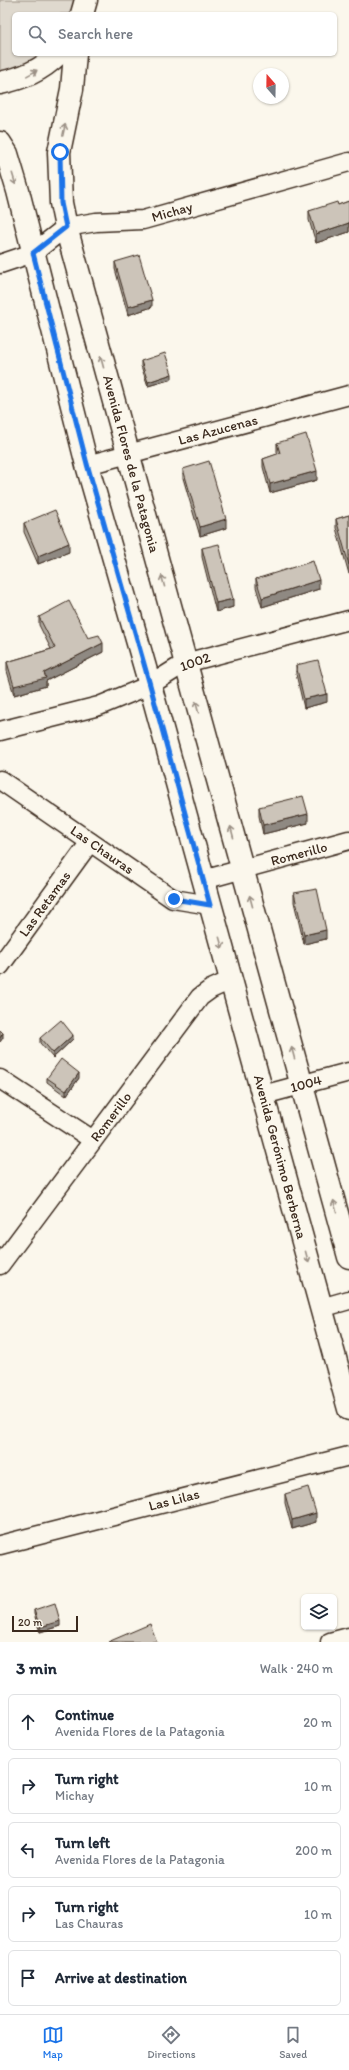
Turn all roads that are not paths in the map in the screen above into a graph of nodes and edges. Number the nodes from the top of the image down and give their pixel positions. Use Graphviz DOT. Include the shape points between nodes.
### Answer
graph roads {
  1 [pos="86,0"];
  2 [pos="83,12"];
  3 [pos="56,56"];
  4 [pos="76,56"];
  5 [pos="0,84"];
  6 [pos="0,143"];
  7 [pos="349,162"];
  8 [pos="66,227"];
  9 [pos="33,253"];
  10 [pos="0,264"];
  11 [pos="349,395"];
  12 [pos="128,454"];
  13 [pos="87,464"];
  14 [pos="349,620"];
  15 [pos="185,663"];
  16 [pos="150,685"];
  17 [pos="0,731"];
  18 [pos="0,780"];
  19 [pos="349,840"];
  20 [pos="90,842"];
  21 [pos="242,870"];
  22 [pos="203,880"];
  23 [pos="210,905"];
  24 [pos="0,966"];
  25 [pos="231,980"];
  26 [pos="349,1072"];
  27 [pos="0,1079"];
  28 [pos="302,1085"];
  29 [pos="264,1095"];
  30 [pos="93,1140"];
  31 [pos="349,1257"];
  32 [pos="0,1265"];
  33 [pos="349,1300"];
  34 [pos="321,1308"];
  35 [pos="349,1409"];
  36 [pos="349,1456"];
  37 [pos="0,1545"];
  38 [pos="349,1637"];
  39 [pos="330,1642"];
  1 -- 2 [label="street"];
  5 -- 3 [label="street, one-way" via="23,78 48,64"];
  8 -- 4 [label="street, Avenida Flores de la Patagonia, one-way" via="61,203 60,152"];
  6 -- 9 [label="street, one-way" via="7,154"];
  7 -- 8 [label="street, Michay" via="144,220 96,222"];
  8 -- 9 [label="street, Michay"];
  12 -- 8 [label="street, Avenida Flores de la Patagonia, one-way"];
  9 -- 10 [label="street, Michay"];
  9 -- 13 [label="street"];
  11 -- 12 [label="street, Las Azucenas"];
  12 -- 13 [label="street, Las Azucenas"];
  15 -- 12 [label="street, Avenida Flores de la Patagonia, one-way"];
  13 -- 16 [label="street"];
  14 -- 15 [label="street, 1002"];
  15 -- 16 [label="street, 1002"];
  21 -- 15 [label="street, Avenida Flores de la Patagonia, one-way"];
  16 -- 17 [label="street, 1002" via="99,706"];
  16 -- 22 [label="street"];
  18 -- 20 [label="street, Las Chauras"];
  19 -- 21 [label="street, Romerillo"];
  20 -- 23 [label="street, Las Chauras" via="174,899"];
  20 -- 24 [label="street, Las Retamas"];
  21 -- 22 [label="street, Romerillo"];
  28 -- 21 [label="street, one-way"];
  22 -- 23 [label="street"];
  23 -- 25 [label="street, Avenida Gerónimo Berberna, one-way"];
  25 -- 29 [label="street, Avenida Gerónimo Berberna"];
  25 -- 30 [label="street, Romerillo" via="200,997"];
  26 -- 28 [label="street, 1004"];
  27 -- 30 [label="street"];
  28 -- 29 [label="street, 1004"];
  31 -- 28 [label="street, one-way"];
  29 -- 34 [label="street, Avenida Gerónimo Berberna, one-way"];
  30 -- 32 [label="street, Romerillo"];
  33 -- 34 [label="street"];
  34 -- 35 [label="street, Avenida Gerónimo Berberna"];
  36 -- 37 [label="street, Las Lilas"];
  38 -- 39 [label="street"];
}
